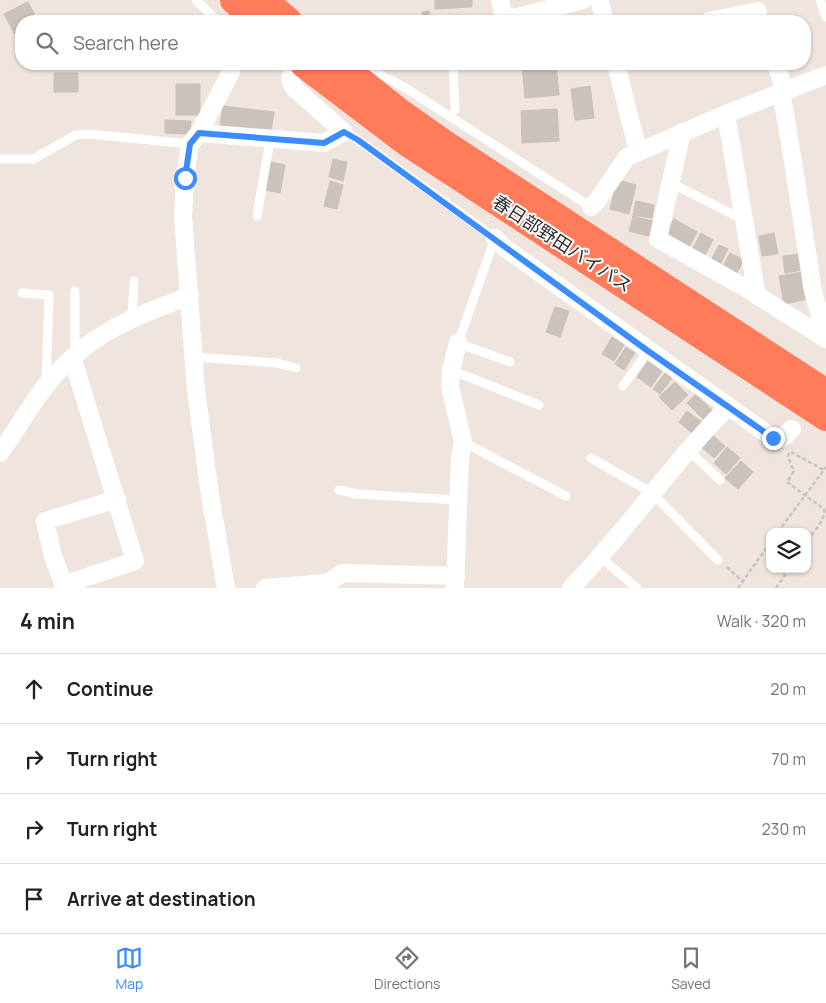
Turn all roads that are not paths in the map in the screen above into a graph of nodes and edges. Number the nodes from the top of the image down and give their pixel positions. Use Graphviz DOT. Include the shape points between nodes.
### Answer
graph roads {
  1 [pos="196,0"];
  2 [pos="234,0"];
  3 [pos="264,0"];
  4 [pos="500,0"];
  5 [pos="583,0"];
  6 [pos="599,0"];
  7 [pos="820,0"];
  8 [pos="758,11"];
  9 [pos="211,15"];
  10 [pos="250,15"];
  11 [pos="281,15"];
  12 [pos="501,15"];
  13 [pos="526,15"];
  14 [pos="603,15"];
  15 [pos="738,15"];
  16 [pos="826,17"];
  17 [pos="232,70"];
  18 [pos="294,70"];
  19 [pos="312,70"];
  20 [pos="453,70"];
  21 [pos="618,70"];
  22 [pos="777,70"];
  23 [pos="356,71"];
  24 [pos="826,75"];
  25 [pos="782,92"];
  26 [pos="454,110"];
  27 [pos="726,114"];
  28 [pos="344,132"];
  29 [pos="682,132"];
  30 [pos="195,139"];
  31 [pos="270,140"];
  32 [pos="638,152"];
  33 [pos="0,159"];
  34 [pos="671,183"];
  35 [pos="589,211"];
  36 [pos="257,216"];
  37 [pos="744,220"];
  38 [pos="495,238"];
  39 [pos="134,281"];
  40 [pos="75,291"];
  41 [pos="22,293"];
  42 [pos="190,296"];
  43 [pos="757,296"];
  44 [pos="132,318"];
  45 [pos="824,337"];
  46 [pos="458,343"];
  47 [pos="648,351"];
  48 [pos="74,356"];
  49 [pos="194,357"];
  50 [pos="510,362"];
  51 [pos="296,368"];
  52 [pos="451,370"];
  53 [pos="46,385"];
  54 [pos="623,386"];
  55 [pos="826,393"];
  56 [pos="539,405"];
  57 [pos="729,406"];
  58 [pos="826,417"];
  59 [pos="792,429"];
  60 [pos="463,442"];
  61 [pos="688,450"];
  62 [pos="0,453"];
  63 [pos="591,458"];
  64 [pos="720,480"];
  65 [pos="339,490"];
  66 [pos="652,493"];
  67 [pos="566,496"];
  68 [pos="117,499"];
  69 [pos="458,500"];
  70 [pos="600,557"];
  71 [pos="718,560"];
  72 [pos="455,582"];
  73 [pos="64,586"];
  74 [pos="226,588"];
  75 [pos="265,588"];
  76 [pos="572,588"];
  77 [pos="636,588"];
  1 -- 9 [label="lane"];
  2 -- 10 [label="highway"];
  3 -- 11 [label="highway"];
  4 -- 12 [label="street"];
  5 -- 13 [label="street"];
  6 -- 14 [label="street"];
  7 -- 16 [label="lane"];
  8 -- 15 [label="street"];
  17 -- 30 [label="street"];
  18 -- 28 [label="street" via="290,83"];
  19 -- 58 [label="highway, 春日部野田バイパス" via="408,143"];
  20 -- 26 [label="lane"];
  21 -- 32 [label="street"];
  22 -- 25 [label="street"];
  23 -- 35 [label="lane" via="404,87"];
  23 -- 55 [label="highway, 春日部野田バイパス" via="399,112 443,143"];
  24 -- 25 [label="street"];
  25 -- 27 [label="street"];
  25 -- 45 [label="street" via="812,289"];
  27 -- 29 [label="street"];
  27 -- 37 [label="street"];
  28 -- 31 [label="street" via="324,143"];
  28 -- 38 [label="lane"];
  29 -- 32 [label="street"];
  29 -- 34 [label="street"];
  30 -- 31 [label="street"];
  30 -- 33 [label="lane" via="76,135 33,159"];
  30 -- 42 [label="street" via="185,178 183,216"];
  31 -- 36 [label="lane"];
  32 -- 35 [label="street" via="627,157"];
  34 -- 37 [label="lane"];
  34 -- 43 [label="street" via="658,239"];
  37 -- 43 [label="street"];
  38 -- 46 [label="lane"];
  38 -- 47 [label="street" via="505,248 552,273"];
  39 -- 44 [label="lane"];
  40 -- 48 [label="lane"];
  41 -- 53 [label="lane" via="49,295"];
  42 -- 44 [label="street"];
  42 -- 49 [label="street"];
  43 -- 45 [label="street"];
  44 -- 48 [label="street" via="105,332"];
  46 -- 50 [label="lane"];
  46 -- 52 [label="street"];
  47 -- 54 [label="lane"];
  47 -- 57 [label="street"];
  48 -- 53 [label="street"];
  48 -- 68 [label="street"];
  49 -- 51 [label="lane" via="278,363"];
  49 -- 74 [label="street" via="204,451"];
  52 -- 56 [label="lane"];
  52 -- 60 [label="street" via="450,386"];
  53 -- 62 [label="street"];
  57 -- 59 [label="street" via="773,438 781,439"];
  57 -- 61 [label="street"];
  60 -- 67 [label="lane"];
  60 -- 69 [label="street"];
  61 -- 64 [label="lane"];
  61 -- 66 [label="street"];
  63 -- 66 [label="lane"];
  65 -- 69 [label="lane"];
  66 -- 70 [label="street"];
  66 -- 71 [label="lane"];
  68 -- 73 [label="street" via="136,561"];
  68 -- 73 [label="street" via="44,521"];
  69 -- 72 [label="street"];
  70 -- 76 [label="street"];
  70 -- 77 [label="lane"];
  72 -- 75 [label="street" via="343,573 327,583"];
}
